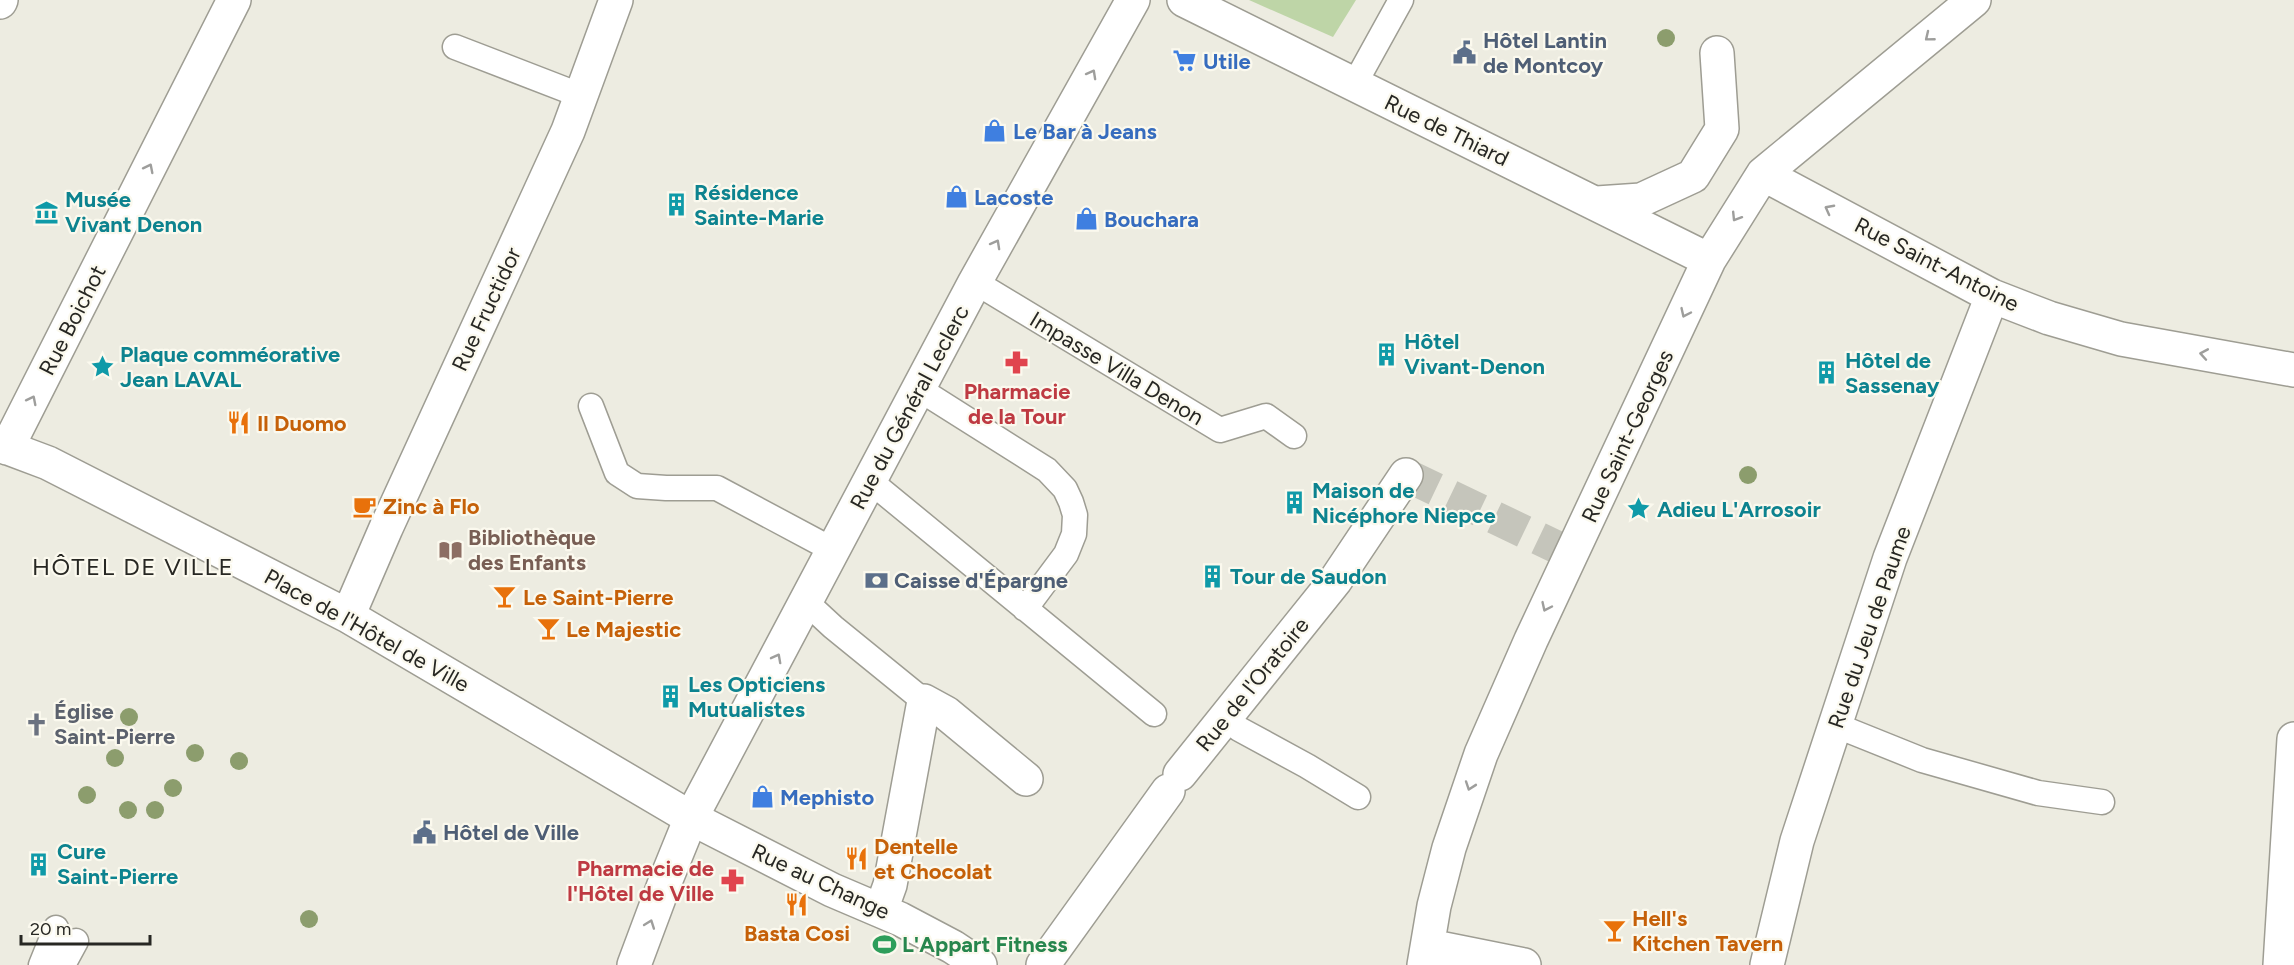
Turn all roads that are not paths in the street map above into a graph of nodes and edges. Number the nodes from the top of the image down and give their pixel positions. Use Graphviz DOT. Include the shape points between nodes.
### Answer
graph roads {
  1 [pos="234,0"];
  2 [pos="616,0"];
  3 [pos="1133,0"];
  4 [pos="1184,0"];
  5 [pos="1401,0"];
  6 [pos="1974,0"];
  7 [pos="455,47"];
  8 [pos="1717,53"];
  9 [pos="1354,86"];
  10 [pos="582,96"];
  11 [pos="1763,174"];
  12 [pos="1596,203"];
  13 [pos="1709,260"];
  14 [pos="975,282"];
  15 [pos="1992,296"];
  16 [pos="2294,370"];
  17 [pos="919,388"];
  18 [pos="591,406"];
  19 [pos="1294,436"];
  20 [pos="3,446"];
  21 [pos="1406,475"];
  22 [pos="870,481"];
  23 [pos="833,550"];
  24 [pos="806,602"];
  25 [pos="1025,609"];
  26 [pos="348,616"];
  27 [pos="924,701"];
  28 [pos="1154,714"];
  29 [pos="1224,717"];
  30 [pos="1835,725"];
  31 [pos="2294,739"];
  32 [pos="1026,779"];
  33 [pos="1358,797"];
  34 [pos="2102,802"];
  35 [pos="692,818"];
  36 [pos="881,910"];
  37 [pos="56,928"];
  38 [pos="76,941"];
  39 [pos="1427,955"];
  40 [pos="41,965"];
  41 [pos="63,965"];
  42 [pos="634,965"];
  43 [pos="980,965"];
  44 [pos="1043,965"];
  45 [pos="1524,965"];
  46 [pos="1767,965"];
  47 [pos="2280,965"];
  20 -- 1 [label="street, Rue Boichot, one-way"];
  2 -- 10 [label="street, Rue Fructidor"];
  14 -- 3 [label="street, Rue du Général Leclerc, one-way"];
  4 -- 9 [label="street, Rue de Thiard"];
  5 -- 9 [label="lane"];
  6 -- 11 [label="street, Rue Saint-Georges, one-way"];
  7 -- 10 [label="lane"];
  8 -- 12 [label="street" via="1722,129 1693,176 1641,200"];
  9 -- 12 [label="street, Rue de Thiard"];
  10 -- 26 [label="street, Rue Fructidor"];
  11 -- 13 [label="street, Rue Saint-Georges, one-way"];
  15 -- 11 [label="street, Rue Saint-Antoine, one-way"];
  12 -- 13 [label="street, Rue de Thiard"];
  13 -- 39 [label="street, Rue Saint-Georges, one-way" via="1481,754 1449,848 1434,906"];
  14 -- 17 [label="street, Rue du Général Leclerc"];
  14 -- 19 [label="lane, Impasse Villa Denon" via="1220,430 1266,416"];
  16 -- 15 [label="street, Rue Saint-Antoine, one-way" via="2121,339"];
  15 -- 30 [label="street, Rue du Jeu de Paume" via="1890,558"];
  17 -- 22 [label="street, Rue du Général Leclerc"];
  17 -- 25 [label="lane" via="1047,470 1065,489 1075,515 1074,534 1066,555"];
  18 -- 23 [label="lane" via="617,473 637,486 717,488"];
  20 -- 26 [label="street, Place de l'Hôtel de Ville" via="48,463"];
  21 -- 29 [label="street, Rue de l'Oratoire" via="1335,581"];
  22 -- 23 [label="street, Rue du Général Leclerc"];
  22 -- 25 [label="lane"];
  23 -- 24 [label="street, Rue du Général Leclerc"];
  24 -- 27 [label="lane"];
  35 -- 24 [label="street, Rue du Général Leclerc, one-way"];
  25 -- 28 [label="lane"];
  26 -- 35 [label="street, Place de l'Hôtel de Ville"];
  27 -- 32 [label="street" via="946,713"];
  27 -- 36 [label="street" via="890,885"];
  29 -- 33 [label="lane"];
  29 -- 44 [label="street, Rue de l'Oratoire"];
  30 -- 34 [label="lane" via="1922,760 2038,793"];
  30 -- 46 [label="street, Rue du Jeu de Paume" via="1797,842"];
  31 -- 47 [label="street"];
  35 -- 36 [label="street, Rue au Change" via="832,890"];
  42 -- 35 [label="street, Rue du Général Leclerc, one-way"];
  36 -- 43 [label="street, Rue au Change"];
  37 -- 40 [label="lane"];
  38 -- 41 [label="lane"];
  39 -- 45 [label="street"];
}
